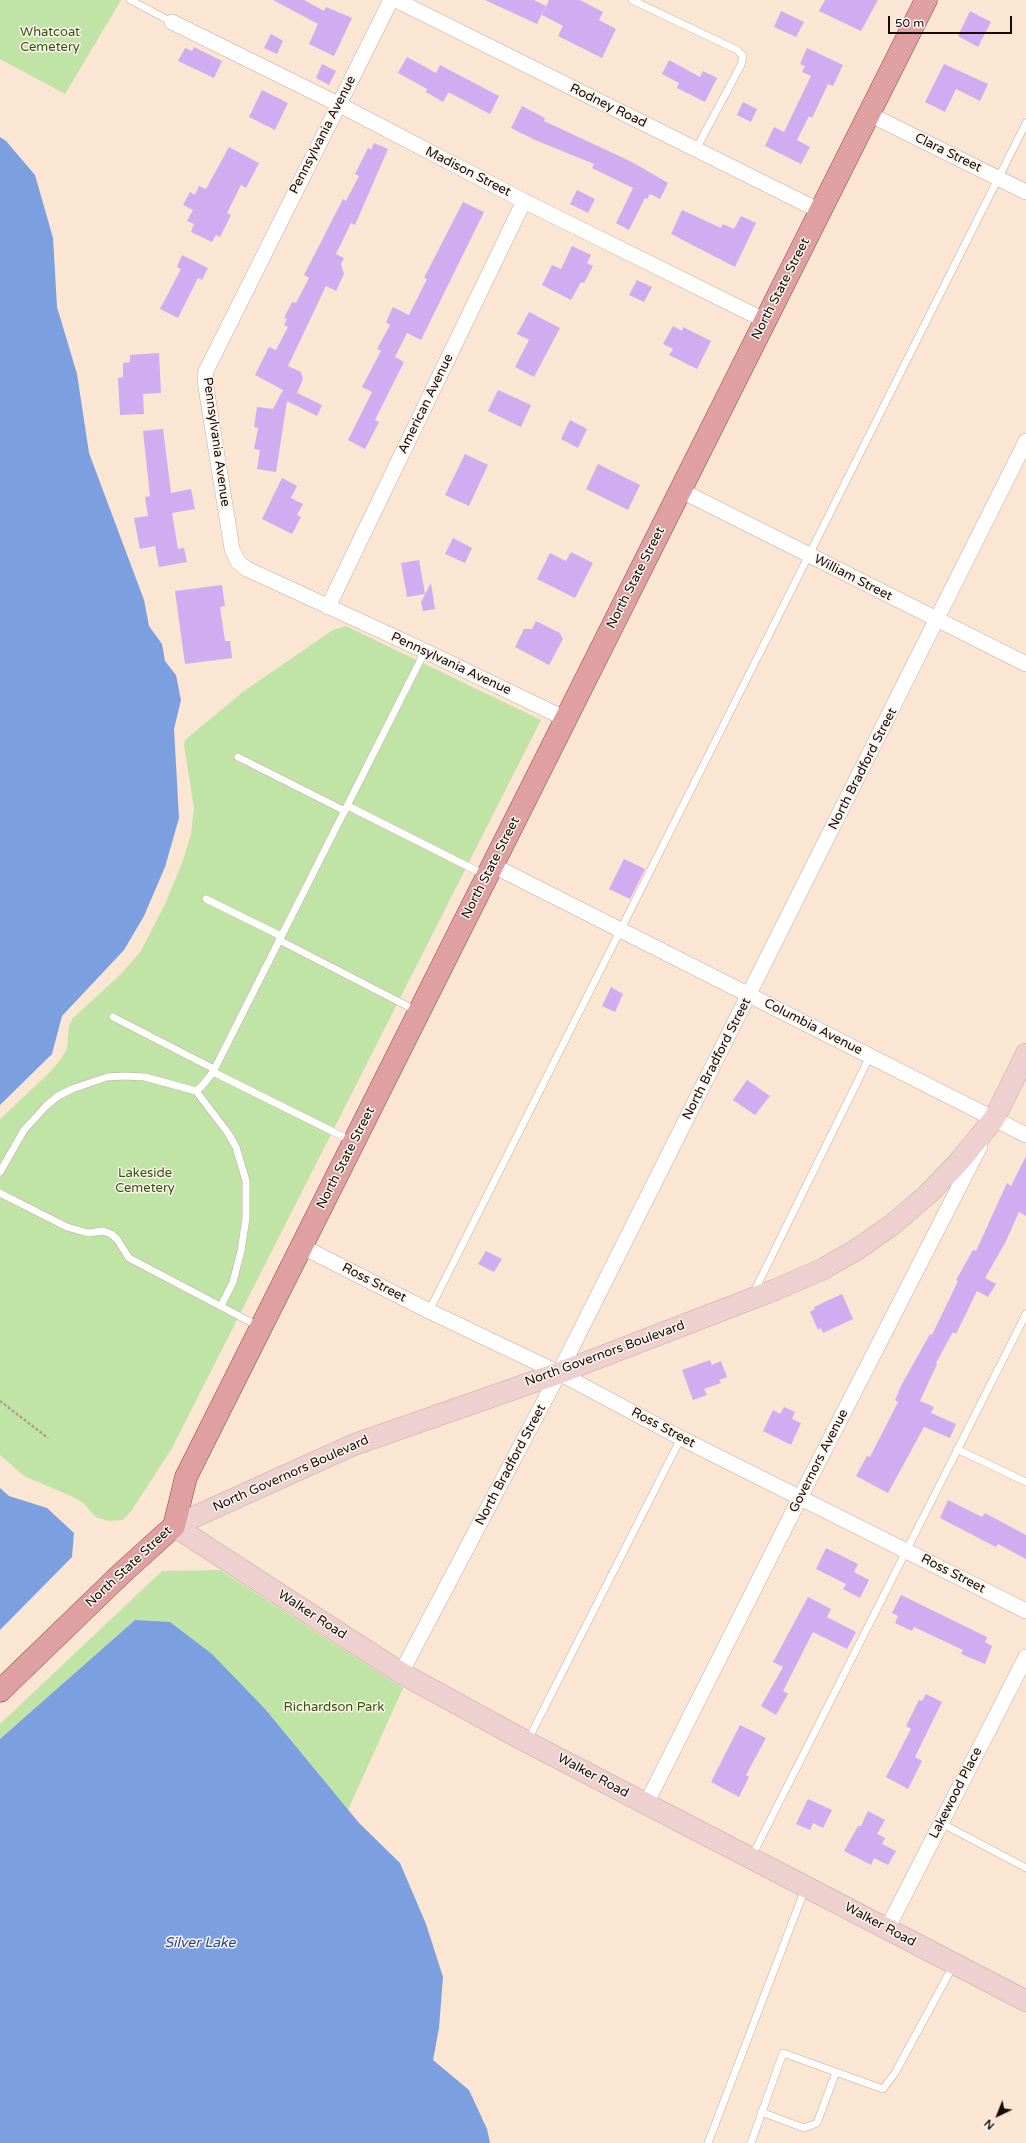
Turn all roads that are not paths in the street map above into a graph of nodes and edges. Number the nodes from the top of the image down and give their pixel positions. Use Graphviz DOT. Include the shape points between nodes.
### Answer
graph roads {
  1 [pos="130,0"];
  2 [pos="391,0"];
  3 [pos="396,0"];
  4 [pos="632,0"];
  5 [pos="926,0"];
  6 [pos="172,22"];
  7 [pos="338,104"];
  8 [pos="869,114"];
  9 [pos="1026,123"];
  10 [pos="696,149"];
  11 [pos="998,178"];
  12 [pos="1026,192"];
  13 [pos="524,201"];
  14 [pos="820,211"];
  15 [pos="766,321"];
  16 [pos="1026,441"];
  17 [pos="680,490"];
  18 [pos="809,555"];
  19 [pos="328,607"];
  20 [pos="938,621"];
  21 [pos="425,651"];
  22 [pos="1026,664"];
  23 [pos="566,719"];
  24 [pos="238,757"];
  25 [pos="346,808"];
  26 [pos="489,871"];
  27 [pos="206,899"];
  28 [pos="620,930"];
  29 [pos="280,938"];
  30 [pos="749,995"];
  31 [pos="418,1012"];
  32 [pos="113,1017"];
  33 [pos="1026,1054"];
  34 [pos="870,1056"];
  35 [pos="213,1070"];
  36 [pos="196,1091"];
  37 [pos="994,1118"];
  38 [pos="1026,1135"];
  39 [pos="354,1142"];
  40 [pos="0,1172"];
  41 [pos="0,1193"];
  42 [pos="301,1246"];
  43 [pos="750,1300"];
  44 [pos="221,1306"];
  45 [pos="429,1311"];
  46 [pos="1026,1314"];
  47 [pos="260,1327"];
  48 [pos="559,1373"];
  49 [pos="680,1438"];
  50 [pos="957,1450"];
  51 [pos="1026,1482"];
  52 [pos="800,1498"];
  53 [pos="174,1526"];
  54 [pos="906,1551"];
  55 [pos="1026,1611"];
  56 [pos="1026,1657"];
  57 [pos="402,1673"];
  58 [pos="0,1691"];
  59 [pos="527,1742"];
  60 [pos="646,1804"];
  61 [pos="941,1823"];
  62 [pos="751,1858"];
  63 [pos="1026,1868"];
  64 [pos="806,1887"];
  65 [pos="887,1929"];
  66 [pos="954,1964"];
  67 [pos="1026,2001"];
  68 [pos="836,2072"];
  69 [pos="761,2112"];
  70 [pos="708,2143"];
  71 [pos="751,2143"];
  1 -- 6 [label="lane"];
  2 -- 7 [label="street, Pennsylvania Avenue"];
  3 -- 10 [label="street, Rodney Road"];
  4 -- 10 [label="lane" via="737,50 743,56 741,65"];
  5 -- 8 [label="main road, North State Street"];
  6 -- 7 [label="street, Madison Street"];
  7 -- 13 [label="street, Madison Street"];
  7 -- 19 [label="street, Pennsylvania Avenue" via="209,361 205,381 234,556 247,569"];
  8 -- 11 [label="street, Clara Street"];
  8 -- 14 [label="main road, North State Street"];
  9 -- 11 [label="lane"];
  10 -- 14 [label="street, Rodney Road"];
  11 -- 12 [label="street, Clara Street"];
  11 -- 18 [label="lane"];
  13 -- 15 [label="street, Madison Street"];
  13 -- 19 [label="street, American Avenue"];
  14 -- 15 [label="main road, North State Street"];
  15 -- 17 [label="main road, North State Street"];
  16 -- 20 [label="street, North Bradford Street"];
  17 -- 18 [label="street, William Street"];
  17 -- 23 [label="main road, North State Street"];
  18 -- 20 [label="street, William Street"];
  18 -- 28 [label="lane"];
  19 -- 21 [label="street, Pennsylvania Avenue"];
  20 -- 22 [label="street, William Street"];
  20 -- 30 [label="street, North Bradford Street"];
  21 -- 23 [label="street, Pennsylvania Avenue"];
  21 -- 25 [label="lane"];
  23 -- 26 [label="main road, North State Street"];
  24 -- 25 [label="lane"];
  25 -- 26 [label="lane"];
  25 -- 29 [label="lane"];
  26 -- 28 [label="street, Columbia Avenue"];
  26 -- 31 [label="main road, North State Street"];
  27 -- 29 [label="lane"];
  28 -- 30 [label="street, Columbia Avenue"];
  28 -- 45 [label="lane"];
  29 -- 31 [label="lane"];
  29 -- 35 [label="lane"];
  30 -- 34 [label="street, Columbia Avenue"];
  30 -- 48 [label="street, North Bradford Street"];
  31 -- 39 [label="main road, North State Street"];
  32 -- 35 [label="lane"];
  33 -- 37 [label="main road, North Governors Boulevard"];
  34 -- 37 [label="street, Columbia Avenue"];
  34 -- 43 [label="lane"];
  35 -- 36 [label="lane"];
  35 -- 39 [label="lane"];
  36 -- 40 [label="lane" via="145,1077 125,1076 106,1077 72,1089 46,1106 24,1130"];
  36 -- 44 [label="lane" via="228,1133 241,1161 246,1181 246,1218 241,1251 233,1282"];
  37 -- 38 [label="street, Columbia Avenue"];
  37 -- 43 [label="main road, North Governors Boulevard" via="952,1169 892,1225 856,1250 820,1270"];
  37 -- 52 [label="street, Governors Avenue"];
  39 -- 42 [label="main road, North State Street"];
  41 -- 44 [label="lane" via="67,1227 88,1233 103,1231 111,1234 129,1258"];
  42 -- 45 [label="street, Ross Street"];
  42 -- 47 [label="main road, North State Street"];
  43 -- 48 [label="main road, North Governors Boulevard"];
  44 -- 47 [label="lane"];
  45 -- 48 [label="street, Ross Street"];
  46 -- 50 [label="lane"];
  47 -- 53 [label="main road, North State Street" via="186,1476"];
  48 -- 49 [label="street, Ross Street"];
  48 -- 53 [label="main road, North Governors Boulevard" via="353,1445"];
  48 -- 57 [label="street, North Bradford Street"];
  49 -- 52 [label="street, Ross Street"];
  49 -- 59 [label="lane"];
  50 -- 51 [label="lane"];
  50 -- 54 [label="lane"];
  52 -- 54 [label="street, Ross Street"];
  52 -- 60 [label="street, Governors Avenue"];
  53 -- 57 [label="main road, Walker Road"];
  53 -- 58 [label="main road, North State Street"];
  54 -- 55 [label="street, Ross Street"];
  54 -- 62 [label="lane"];
  56 -- 61 [label="street, Lakewood Place"];
  57 -- 59 [label="main road, Walker Road"];
  59 -- 60 [label="main road, Walker Road"];
  60 -- 62 [label="main road, Walker Road"];
  61 -- 63 [label="lane"];
  61 -- 65 [label="street, Lakewood Place"];
  62 -- 64 [label="main road, Walker Road"];
  64 -- 65 [label="main road, Walker Road"];
  64 -- 70 [label="lane"];
  65 -- 66 [label="main road, Walker Road"];
  66 -- 67 [label="main road, Walker Road"];
  66 -- 68 [label="lane" via="895,2073 883,2089"];
  68 -- 69 [label="lane" via="817,2123 804,2128"];
  68 -- 69 [label="lane" via="783,2053"];
  69 -- 71 [label="lane"];
}
